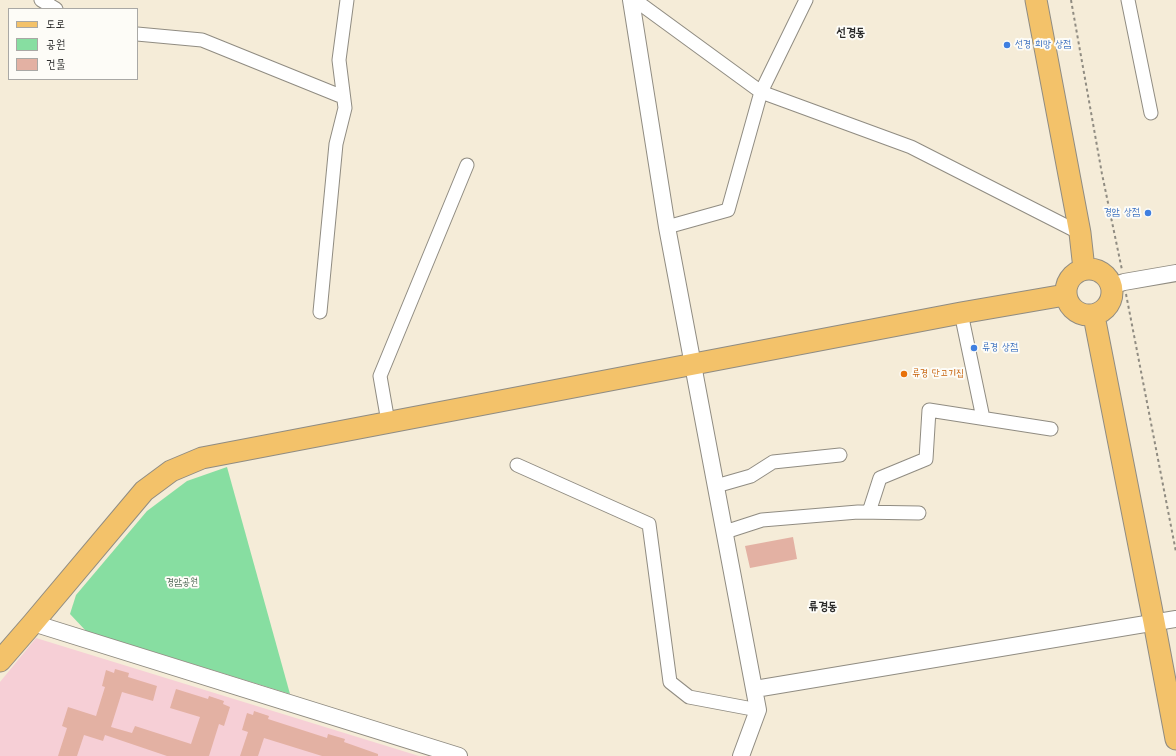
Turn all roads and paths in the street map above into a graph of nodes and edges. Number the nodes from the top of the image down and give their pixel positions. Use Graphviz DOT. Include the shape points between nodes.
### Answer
graph roads {
  1 [pos="41,0"];
  2 [pos="347,0"];
  3 [pos="631,0"];
  4 [pos="634,0"];
  5 [pos="806,0"];
  6 [pos="1036,0"];
  7 [pos="1128,0"];
  8 [pos="54,8"];
  9 [pos="138,34"];
  10 [pos="761,92"];
  11 [pos="343,97"];
  12 [pos="1152,114"];
  13 [pos="467,165"];
  14 [pos="667,227"];
  15 [pos="1080,233"];
  16 [pos="1084,269"];
  17 [pos="1176,273"];
  18 [pos="1112,286"];
  19 [pos="1065,295"];
  20 [pos="320,312"];
  21 [pos="961,313"];
  22 [pos="1094,316"];
  23 [pos="693,364"];
  24 [pos="983,418"];
  25 [pos="388,422"];
  26 [pos="1051,429"];
  27 [pos="840,455"];
  28 [pos="517,465"];
  29 [pos="716,486"];
  30 [pos="869,512"];
  31 [pos="919,513"];
  32 [pos="725,532"];
  33 [pos="1176,619"];
  34 [pos="1154,622"];
  35 [pos="33,623"];
  36 [pos="0,660"];
  37 [pos="755,689"];
  38 [pos="758,710"];
  39 [pos="1176,739"];
  40 [pos="458,756"];
  41 [pos="741,756"];
  1 -- 8 [label="street"];
  2 -- 11 [label="street" via="340,60"];
  3 -- 14 [label="street"];
  4 -- 10 [label="street"];
  5 -- 10 [label="street"];
  6 -- 15 [label="main road"];
  7 -- 12 [label="street"];
  9 -- 11 [label="street" via="202,40"];
  10 -- 14 [label="street" via="728,210"];
  10 -- 15 [label="street" via="911,147"];
  11 -- 20 [label="street" via="345,108 336,144"];
  13 -- 25 [label="street" via="380,376"];
  14 -- 23 [label="street"];
  15 -- 16 [label="main road"];
  16 -- 18 [label="main road" via="1098,271"];
  16 -- 19 [label="main road" via="1071,277"];
  17 -- 18 [label="street"];
  18 -- 22 [label="main road" via="1107,308"];
  19 -- 21 [label="main road"];
  19 -- 22 [label="main road" via="1068,304 1079,314"];
  21 -- 23 [label="main road"];
  21 -- 24 [label="street"];
  22 -- 34 [label="main road"];
  23 -- 25 [label="main road"];
  23 -- 29 [label="street"];
  24 -- 26 [label="street"];
  24 -- 30 [label="street" via="929,410 926,459 880,478"];
  25 -- 35 [label="main road" via="202,458 172,471 144,491"];
  27 -- 29 [label="street" via="772,462 752,476"];
  28 -- 38 [label="street" via="649,524 670,682 689,697"];
  29 -- 32 [label="street"];
  30 -- 31 [label="street"];
  30 -- 32 [label="street" via="762,520"];
  32 -- 37 [label="street"];
  33 -- 34 [label="street"];
  34 -- 37 [label="street"];
  34 -- 39 [label="main road"];
  35 -- 36 [label="main road"];
  35 -- 40 [label="street"];
  37 -- 38 [label="street"];
  38 -- 41 [label="street"];
}
